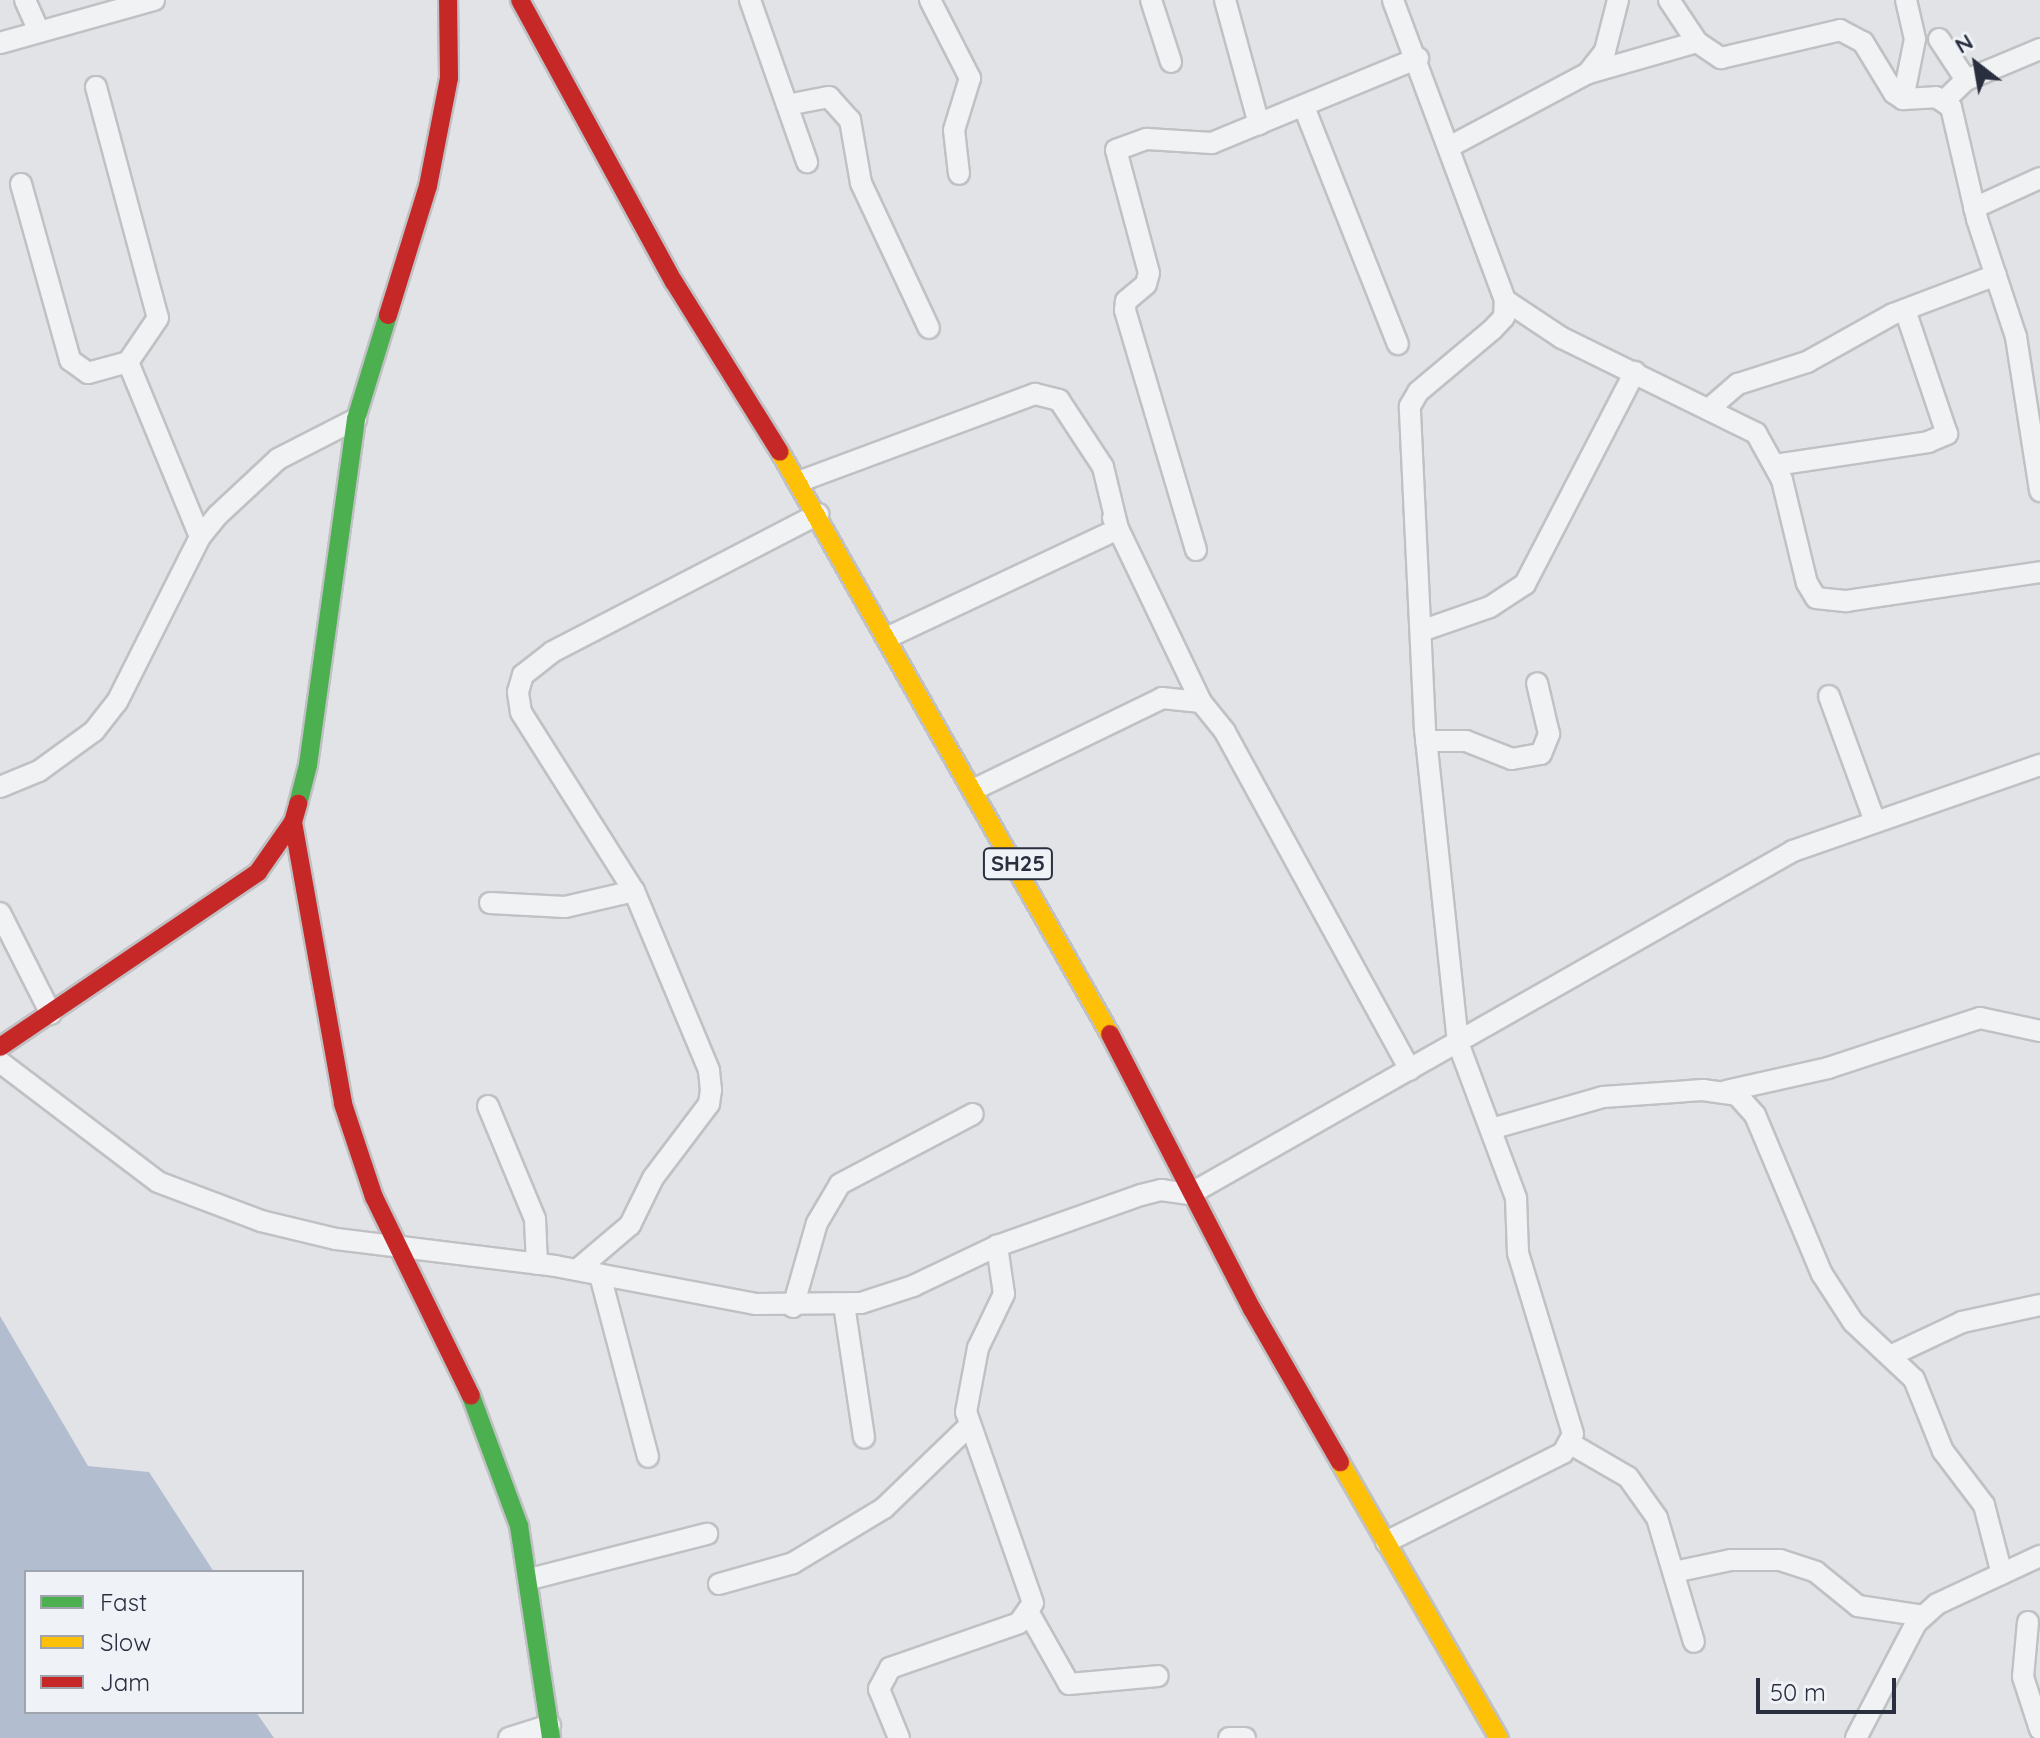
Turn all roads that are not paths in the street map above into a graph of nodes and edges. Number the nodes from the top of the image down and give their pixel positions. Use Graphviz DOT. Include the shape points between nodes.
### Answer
graph roads {
  1 [pos="25,0"];
  2 [pos="154,0"];
  3 [pos="448,0"];
  4 [pos="520,0"];
  5 [pos="750,0"];
  6 [pos="930,0"];
  7 [pos="1151,0"];
  8 [pos="1225,0"];
  9 [pos="1393,0"];
  10 [pos="1618,0"];
  11 [pos="1669,0"];
  12 [pos="1906,0"];
  13 [pos="126,4"];
  14 [pos="39,32"];
  15 [pos="1939,39"];
  16 [pos="1697,42"];
  17 [pos="0,43"];
  18 [pos="2040,49"];
  19 [pos="1418,58"];
  20 [pos="1171,62"];
  21 [pos="1588,73"];
  22 [pos="1966,80"];
  23 [pos="96,87"];
  24 [pos="1903,99"];
  25 [pos="1945,100"];
  26 [pos="787,105"];
  27 [pos="1304,107"];
  28 [pos="1259,124"];
  29 [pos="1449,147"];
  30 [pos="807,162"];
  31 [pos="959,174"];
  32 [pos="2040,178"];
  33 [pos="21,184"];
  34 [pos="1974,208"];
  35 [pos="1996,275"];
  36 [pos="1505,300"];
  37 [pos="1905,310"];
  38 [pos="929,328"];
  39 [pos="1398,344"];
  40 [pos="128,362"];
  41 [pos="1635,372"];
  42 [pos="1710,408"];
  43 [pos="356,419"];
  44 [pos="1775,465"];
  45 [pos="798,482"];
  46 [pos="2040,491"];
  47 [pos="1103,497"];
  48 [pos="818,514"];
  49 [pos="1118,529"];
  50 [pos="200,537"];
  51 [pos="1196,550"];
  52 [pos="2040,572"];
  53 [pos="1421,631"];
  54 [pos="888,637"];
  55 [pos="1537,683"];
  56 [pos="1829,696"];
  57 [pos="1201,702"];
  58 [pos="1426,741"];
  59 [pos="2040,765"];
  60 [pos="0,787"];
  61 [pos="975,789"];
  62 [pos="1874,819"];
  63 [pos="293,822"];
  64 [pos="634,891"];
  65 [pos="490,903"];
  66 [pos="0,913"];
  67 [pos="51,1014"];
  68 [pos="2040,1031"];
  69 [pos="1458,1043"];
  70 [pos="0,1047"];
  71 [pos="0,1062"];
  72 [pos="1410,1070"];
  73 [pos="1726,1091"];
  74 [pos="488,1106"];
  75 [pos="973,1114"];
  76 [pos="1491,1129"];
  77 [pos="1190,1194"];
  78 [pos="997,1246"];
  79 [pos="398,1247"];
  80 [pos="537,1264"];
  81 [pos="577,1270"];
  82 [pos="600,1275"];
  83 [pos="844,1305"];
  84 [pos="2040,1305"];
  85 [pos="793,1307"];
  86 [pos="1892,1355"];
  87 [pos="969,1426"];
  88 [pos="864,1437"];
  89 [pos="1571,1444"];
  90 [pos="648,1457"];
  91 [pos="707,1534"];
  92 [pos="1386,1542"];
  93 [pos="2040,1556"];
  94 [pos="1674,1572"];
  95 [pos="2002,1574"];
  96 [pos="530,1579"];
  97 [pos="719,1584"];
  98 [pos="1030,1615"];
  99 [pos="1923,1616"];
  100 [pos="2028,1622"];
  101 [pos="1694,1642"];
  102 [pos="1158,1676"];
  103 [pos="2040,1729"];
  104 [pos="550,1732"];
  105 [pos="509,1738"];
  106 [pos="899,1738"];
  107 [pos="1229,1738"];
  108 [pos="1245,1738"];
  109 [pos="1499,1738"];
  110 [pos="1856,1738"];
  1 -- 14 [label="street"];
  2 -- 13 [label="street"];
  3 -- 43 [label="main road" via="449,78 428,186"];
  4 -- 45 [label="main road, SH25" via="674,282"];
  5 -- 26 [label="street"];
  6 -- 31 [label="street" via="970,78 954,130"];
  7 -- 20 [label="street"];
  8 -- 28 [label="street"];
  9 -- 19 [label="street"];
  10 -- 21 [label="street" via="1605,51"];
  11 -- 16 [label="street"];
  12 -- 24 [label="street" via="1915,39"];
  13 -- 14 [label="street"];
  14 -- 17 [label="street"];
  15 -- 22 [label="street"];
  16 -- 21 [label="street"];
  16 -- 24 [label="street" via="1721,58 1826,32 1854,33"];
  18 -- 22 [label="street"];
  19 -- 27 [label="street"];
  19 -- 29 [label="street"];
  21 -- 29 [label="street"];
  22 -- 25 [label="street"];
  23 -- 40 [label="street" via="158,318 152,332 134,346"];
  24 -- 25 [label="street"];
  25 -- 34 [label="street" via="1956,120"];
  26 -- 30 [label="street"];
  26 -- 38 [label="street" via="829,97 850,120 861,183"];
  27 -- 28 [label="street"];
  27 -- 39 [label="street"];
  28 -- 51 [label="street" via="1201,146 1133,141 1114,156 1149,273 1146,284 1126,301 1125,310"];
  29 -- 36 [label="street"];
  32 -- 34 [label="street"];
  33 -- 40 [label="street" via="70,360 88,373"];
  34 -- 35 [label="street"];
  35 -- 37 [label="street"];
  35 -- 46 [label="street" via="2016,337"];
  36 -- 41 [label="street" via="1562,338"];
  36 -- 53 [label="street" via="1504,317 1418,392 1410,406"];
  37 -- 42 [label="street" via="1807,362 1738,384"];
  37 -- 44 [label="street" via="1947,434"];
  40 -- 50 [label="street"];
  41 -- 42 [label="street"];
  41 -- 53 [label="street" via="1525,584 1490,607"];
  42 -- 44 [label="street" via="1756,433"];
  43 -- 50 [label="street" via="278,459"];
  43 -- 63 [label="main road" via="308,765"];
  44 -- 52 [label="street" via="1807,583 1816,598 1827,603"];
  45 -- 48 [label="main road, SH25"];
  45 -- 49 [label="street" via="1035,394 1059,400 1103,467"];
  47 -- 49 [label="street"];
  48 -- 54 [label="main road, SH25"];
  48 -- 64 [label="street" via="552,652 523,675 518,692 528,726"];
  49 -- 54 [label="street"];
  49 -- 57 [label="street"];
  50 -- 60 [label="street" via="117,702 94,731 65,755"];
  53 -- 58 [label="street"];
  54 -- 61 [label="main road, SH25"];
  55 -- 58 [label="street" via="1549,734 1541,754 1512,759 1466,741"];
  56 -- 62 [label="street"];
  57 -- 61 [label="street" via="1162,698"];
  57 -- 72 [label="street" via="1225,732"];
  58 -- 69 [label="street"];
  59 -- 62 [label="street"];
  61 -- 77 [label="main road, SH25" via="1067,951"];
  62 -- 69 [label="street" via="1793,851"];
  63 -- 67 [label="main road" via="258,872"];
  63 -- 79 [label="main road" via="343,1104 361,1165"];
  64 -- 65 [label="street" via="565,907"];
  64 -- 81 [label="street" via="709,1070 709,1104 653,1178 630,1225"];
  66 -- 67 [label="street"];
  67 -- 70 [label="main road"];
  68 -- 73 [label="street" via="1980,1018 1828,1068"];
  69 -- 72 [label="street"];
  69 -- 76 [label="street"];
  71 -- 79 [label="street" via="135,1167 180,1193 261,1221"];
  72 -- 77 [label="street"];
  73 -- 76 [label="street" via="1584,1100"];
  73 -- 86 [label="street" via="1755,1115 1837,1298 1864,1333"];
  74 -- 80 [label="street" via="535,1219"];
  75 -- 85 [label="street" via="840,1184 817,1223"];
  76 -- 89 [label="street" via="1516,1198 1518,1253 1569,1413"];
  77 -- 78 [label="street" via="1161,1190 1141,1195"];
  77 -- 92 [label="main road, SH25"];
  78 -- 83 [label="street" via="887,1297"];
  78 -- 87 [label="street" via="1004,1294 978,1348 968,1396"];
  79 -- 80 [label="street"];
  79 -- 96 [label="main road" via="476,1406 519,1526"];
  80 -- 81 [label="street"];
  81 -- 82 [label="street"];
  82 -- 85 [label="street"];
  82 -- 90 [label="street"];
  83 -- 85 [label="street"];
  83 -- 88 [label="street"];
  84 -- 86 [label="street" via="1962,1322"];
  86 -- 95 [label="street" via="1914,1379 1950,1462 1984,1505"];
  87 -- 97 [label="street" via="884,1508 793,1563"];
  87 -- 98 [label="street" via="1029,1589"];
  89 -- 92 [label="street" via="1563,1453"];
  89 -- 94 [label="street" via="1614,1466 1643,1495 1657,1518"];
  91 -- 96 [label="street"];
  92 -- 109 [label="main road, SH25"];
  93 -- 95 [label="street"];
  94 -- 99 [label="street" via="1731,1560 1780,1560 1816,1572 1858,1606"];
  94 -- 101 [label="street"];
  95 -- 99 [label="street"];
  96 -- 104 [label="main road"];
  98 -- 102 [label="street" via="1069,1684"];
  98 -- 106 [label="street" via="890,1668 879,1689"];
  99 -- 110 [label="street" via="1901,1644"];
  100 -- 103 [label="street" via="2023,1677"];
  104 -- 105 [label="street"];
  107 -- 108 [label="street"];
}
